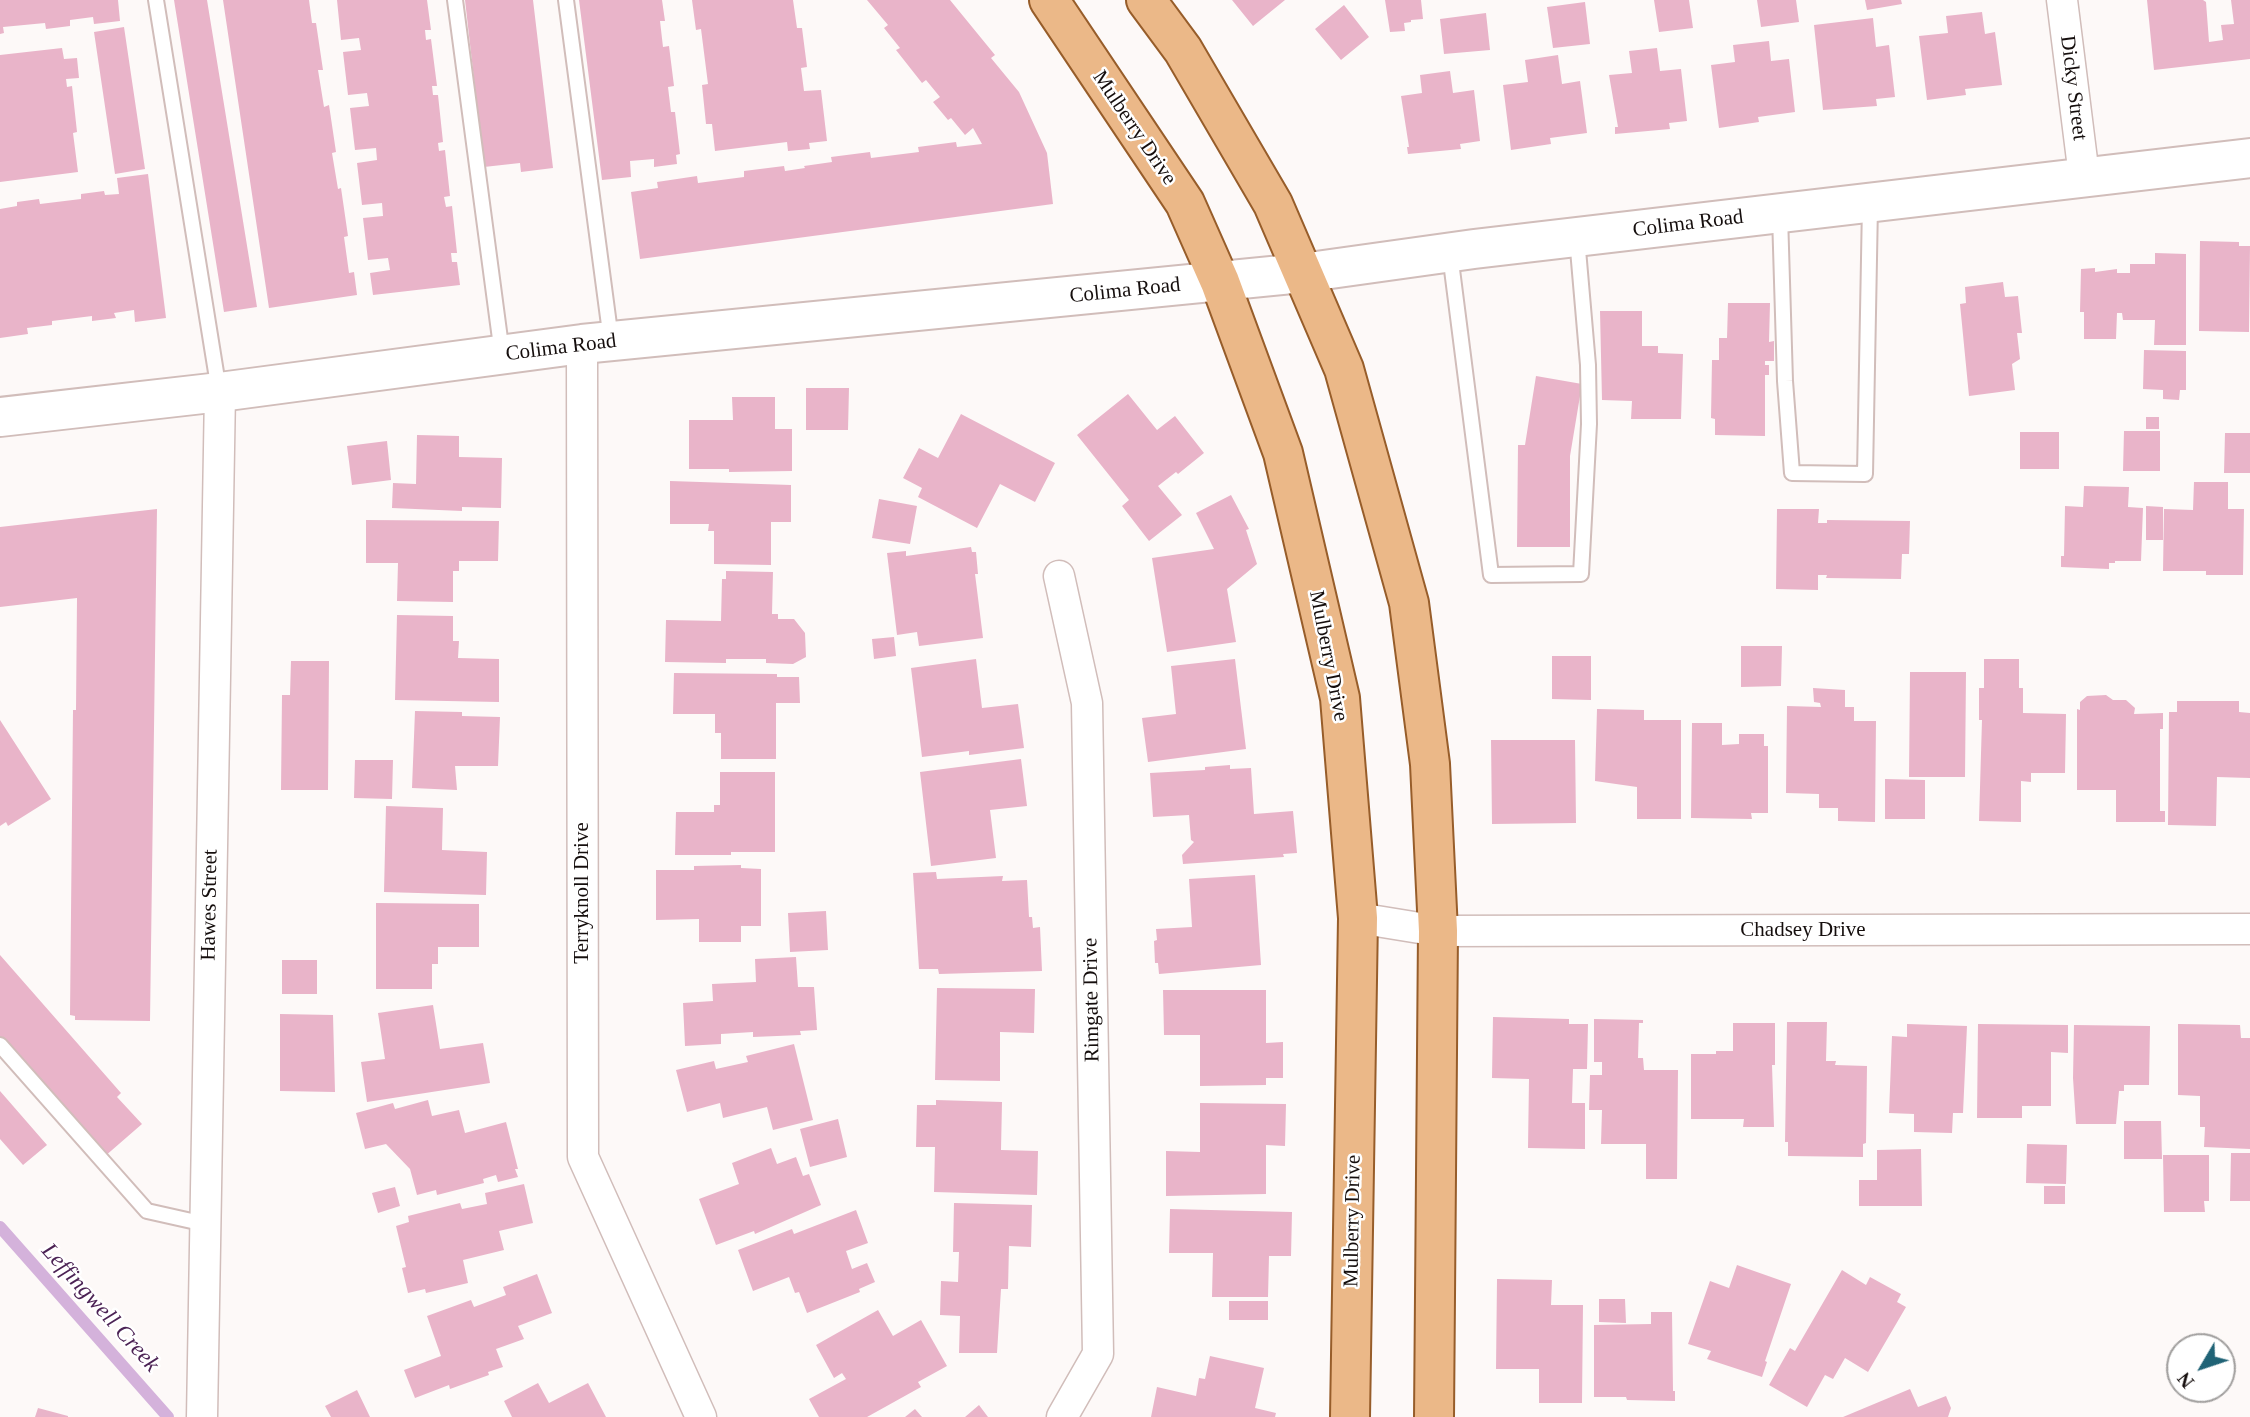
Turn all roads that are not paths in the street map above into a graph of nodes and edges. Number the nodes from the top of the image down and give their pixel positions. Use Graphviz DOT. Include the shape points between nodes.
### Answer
graph roads {
  1 [pos="156,0"];
  2 [pos="454,0"];
  3 [pos="566,0"];
  4 [pos="1049,0"];
  5 [pos="1146,0"];
  6 [pos="2062,0"];
  7 [pos="2250,158"];
  8 [pos="2084,176"];
  9 [pos="1870,202"];
  10 [pos="1779,214"];
  11 [pos="1577,237"];
  12 [pos="1450,253"];
  13 [pos="1302,274"];
  14 [pos="1220,282"];
  15 [pos="596,343"];
  16 [pos="502,355"];
  17 [pos="219,392"];
  18 [pos="0,417"];
  19 [pos="1059,576"];
  20 [pos="1358,918"];
  21 [pos="2250,929"];
  22 [pos="1438,931"];
  23 [pos="0,1045"];
  24 [pos="205,1224"];
  25 [pos="202,1417"];
  26 [pos="701,1417"];
  27 [pos="1062,1417"];
  28 [pos="1350,1417"];
  29 [pos="1434,1417"];
  1 -- 17 [label="lane"];
  2 -- 16 [label="lane"];
  3 -- 15 [label="lane"];
  4 -- 14 [label="main road, Mulberry Drive" via="1185,204"];
  5 -- 13 [label="main road" via="1183,50 1269,197"];
  6 -- 8 [label="street, Dicky Street"];
  7 -- 8 [label="main road, Colima Road"];
  8 -- 9 [label="main road, Colima Road"];
  9 -- 10 [label="main road, Colima Road"];
  9 -- 10 [label="lane" via="1865,474 1792,472"];
  10 -- 11 [label="main road, Colima Road"];
  11 -- 12 [label="main road, Colima Road"];
  11 -- 12 [label="lane" via="1589,425 1581,574 1491,575"];
  12 -- 13 [label="main road, Colima Road"];
  13 -- 14 [label="main road, Colima Road"];
  13 -- 22 [label="main road" via="1344,369 1409,603 1430,764"];
  14 -- 15 [label="main road, Colima Road"];
  14 -- 20 [label="main road, Mulberry Drive" via="1283,453 1340,698"];
  15 -- 16 [label="main road, Colima Road"];
  15 -- 26 [label="street, Terryknoll Drive" via="583,1157"];
  16 -- 17 [label="main road, Colima Road"];
  17 -- 18 [label="main road, Colima Road"];
  17 -- 24 [label="street, Hawes Street"];
  19 -- 27 [label="street, Rimgate Drive" via="1087,703 1098,1354"];
  20 -- 22 [label="street, Chadsey Drive"];
  20 -- 28 [label="main road, Mulberry Drive"];
  21 -- 22 [label="street, Chadsey Drive"];
  22 -- 29 [label="main road"];
  23 -- 24 [label="lane" via="147,1211"];
  24 -- 25 [label="street, Hawes Street"];
}
